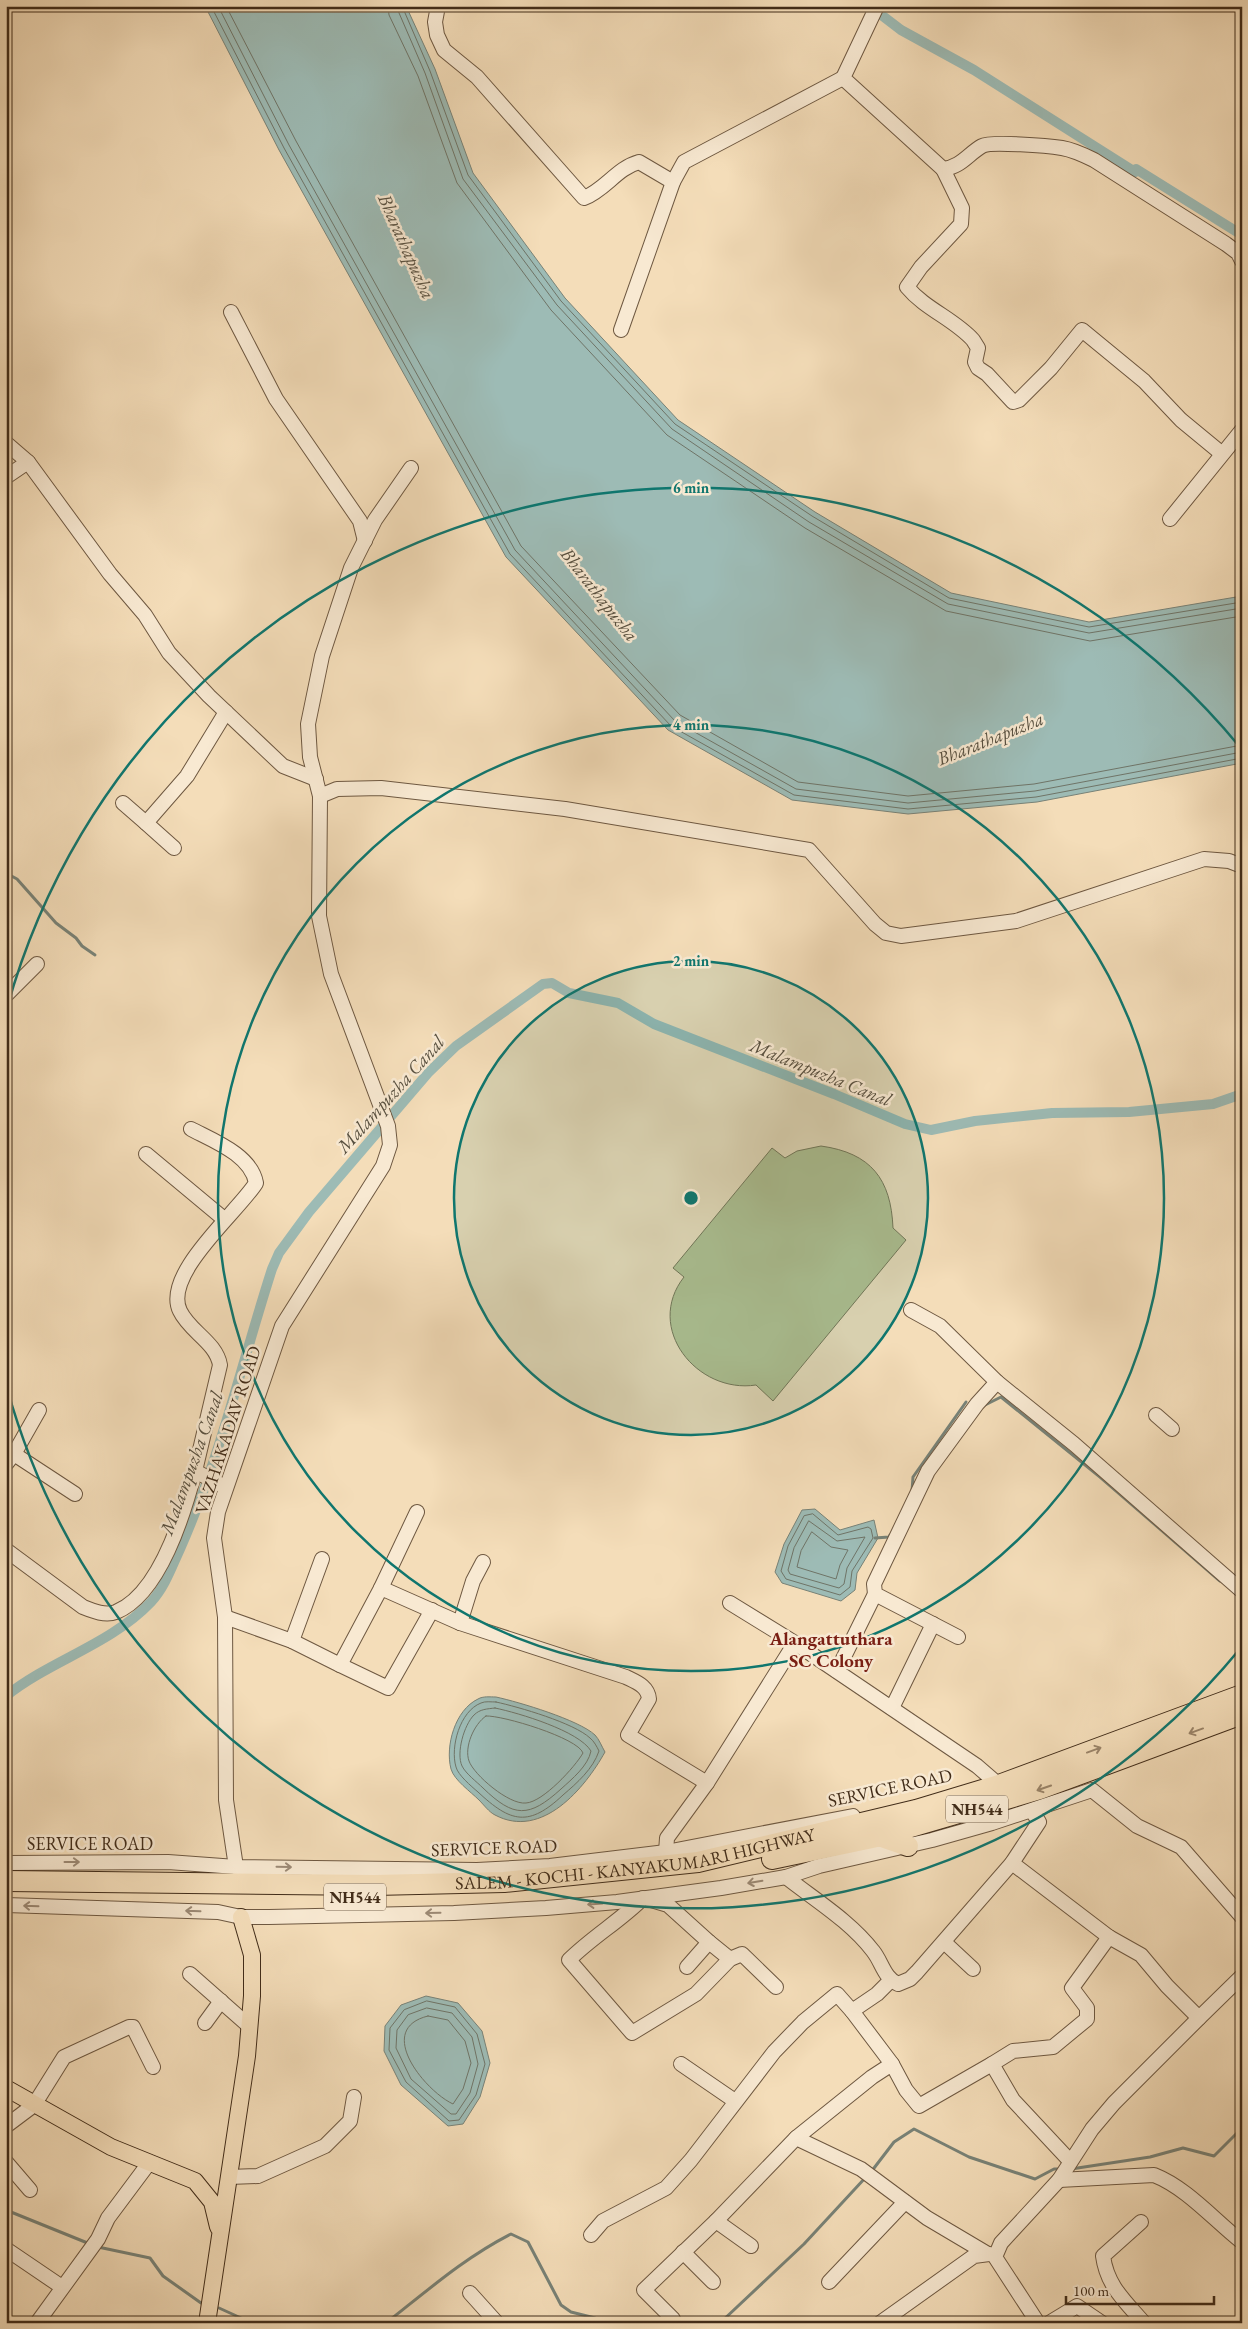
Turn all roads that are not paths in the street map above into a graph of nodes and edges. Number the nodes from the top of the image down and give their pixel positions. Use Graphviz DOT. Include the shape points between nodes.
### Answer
graph roads {
  1 [pos="438,6"];
  2 [pos="872,8"];
  3 [pos="843,78"];
  4 [pos="943,169"];
  5 [pos="673,182"];
  6 [pos="1242,261"];
  7 [pos="231,312"];
  8 [pos="621,330"];
  9 [pos="1242,430"];
  10 [pos="6,443"];
  11 [pos="1221,453"];
  12 [pos="28,462"];
  13 [pos="411,468"];
  14 [pos="6,477"];
  15 [pos="1170,519"];
  16 [pos="365,541"];
  17 [pos="226,712"];
  18 [pos="316,779"];
  19 [pos="320,796"];
  20 [pos="123,803"];
  21 [pos="146,823"];
  22 [pos="174,848"];
  23 [pos="1242,866"];
  24 [pos="37,964"];
  25 [pos="6,995"];
  26 [pos="191,1129"];
  27 [pos="146,1154"];
  28 [pos="224,1219"];
  29 [pos="911,1310"];
  30 [pos="996,1382"];
  31 [pos="39,1410"];
  32 [pos="1156,1415"];
  33 [pos="1172,1429"];
  34 [pos="10,1459"];
  35 [pos="195,1471"];
  36 [pos="225,1487"];
  37 [pos="75,1494"];
  38 [pos="417,1512"];
  39 [pos="6,1550"];
  40 [pos="322,1559"];
  41 [pos="482,1562"];
  42 [pos="381,1588"];
  43 [pos="1242,1591"];
  44 [pos="874,1594"];
  45 [pos="730,1603"];
  46 [pos="432,1610"];
  47 [pos="225,1617"];
  48 [pos="460,1623"];
  49 [pos="933,1624"];
  50 [pos="958,1637"];
  51 [pos="292,1641"];
  52 [pos="795,1642"];
  53 [pos="340,1665"];
  54 [pos="837,1671"];
  55 [pos="1242,1695"];
  56 [pos="892,1708"];
  57 [pos="1242,1714"];
  58 [pos="707,1783"];
  59 [pos="999,1784"];
  60 [pos="976,1792"];
  61 [pos="1032,1811"];
  62 [pos="879,1836"];
  63 [pos="845,1844"];
  64 [pos="908,1846"];
  65 [pos="666,1852"];
  66 [pos="6,1862"];
  67 [pos="1012,1863"];
  68 [pos="236,1866"];
  69 [pos="818,1866"];
  70 [pos="786,1878"];
  71 [pos="6,1881"];
  72 [pos="6,1894"];
  73 [pos="643,1898"];
  74 [pos="6,1905"];
  75 [pos="241,1917"];
  76 [pos="1242,1917"];
  77 [pos="1109,1937"];
  78 [pos="709,1942"];
  79 [pos="944,1942"];
  80 [pos="730,1959"];
  81 [pos="687,1967"];
  82 [pos="974,1969"];
  83 [pos="190,1974"];
  84 [pos="1242,1976"];
  85 [pos="890,1981"];
  86 [pos="776,1988"];
  87 [pos="221,2001"];
  88 [pos="852,2012"];
  89 [pos="1199,2018"];
  90 [pos="205,2023"];
  91 [pos="249,2026"];
  92 [pos="681,2064"];
  93 [pos="892,2064"];
  94 [pos="992,2064"];
  95 [pos="152,2067"];
  96 [pos="6,2088"];
  97 [pos="354,2097"];
  98 [pos="735,2101"];
  99 [pos="34,2105"];
  100 [pos="6,2126"];
  101 [pos="796,2138"];
  102 [pos="6,2162"];
  103 [pos="149,2163"];
  104 [pos="1065,2170"];
  105 [pos="229,2177"];
  106 [pos="30,2190"];
  107 [pos="905,2202"];
  108 [pos="716,2221"];
  109 [pos="1141,2222"];
  110 [pos="219,2233"];
  111 [pos="591,2235"];
  112 [pos="1242,2242"];
  113 [pos="751,2246"];
  114 [pos="6,2250"];
  115 [pos="683,2252"];
  116 [pos="990,2255"];
  117 [pos="713,2282"];
  118 [pos="829,2282"];
  119 [pos="62,2287"];
  120 [pos="470,2293"];
  121 [pos="37,2323"];
  122 [pos="207,2323"];
  123 [pos="497,2323"];
  124 [pos="668,2323"];
  125 [pos="880,2323"];
  126 [pos="1038,2323"];
  127 [pos="1049,2323"];
  128 [pos="1102,2323"];
  129 [pos="1144,2323"];
  1 -- 5 [label="street" via="435,22 444,50 477,77 584,198 628,165 640,162"];
  2 -- 3 [label="street"];
  3 -- 4 [label="street"];
  3 -- 5 [label="street" via="684,162"];
  4 -- 6 [label="street" via="962,162 983,145 999,143 1078,152 1226,244 1238,253"];
  4 -- 11 [label="street" via="962,208 961,224 907,287 916,298 972,340 978,348 975,362 978,368 1013,402 1019,400 1082,330 1144,381 1182,420"];
  5 -- 8 [label="street"];
  7 -- 16 [label="street" via="276,399 360,521"];
  9 -- 11 [label="street"];
  10 -- 12 [label="street"];
  11 -- 15 [label="street"];
  12 -- 14 [label="street"];
  12 -- 17 [label="street" via="110,574 145,614 169,653"];
  13 -- 16 [label="street, VAZHAKADAV ROAD" via="375,520"];
  16 -- 18 [label="street, VAZHAKADAV ROAD" via="352,568 322,656 308,724 310,758"];
  17 -- 18 [label="street" via="282,766"];
  17 -- 21 [label="street" via="187,776"];
  18 -- 19 [label="street, VAZHAKADAV ROAD"];
  19 -- 23 [label="street" via="337,789 381,788 565,809 810,850 875,924 886,933 901,936 1016,921 1204,859 1229,861"];
  19 -- 36 [label="street, VAZHAKADAV ROAD" via="319,916 331,974 382,1108 390,1146 383,1166 282,1326"];
  20 -- 21 [label="street"];
  21 -- 22 [label="street"];
  24 -- 25 [label="street"];
  26 -- 28 [label="street" via="227,1149 254,1171 256,1183"];
  27 -- 28 [label="street"];
  28 -- 35 [label="street" via="196,1256 179,1289 178,1309 190,1327 215,1351 220,1365"];
  29 -- 30 [label="street" via="940,1326"];
  30 -- 43 [label="street" via="1074,1444"];
  30 -- 44 [label="street" via="928,1471 874,1584"];
  31 -- 34 [label="street"];
  32 -- 33 [label="street"];
  34 -- 37 [label="street"];
  35 -- 36 [label="street"];
  35 -- 39 [label="street" via="172,1544 138,1596 127,1606 109,1613 83,1607"];
  36 -- 47 [label="street, VAZHAKADAV ROAD" via="214,1538"];
  38 -- 42 [label="street"];
  40 -- 51 [label="street"];
  41 -- 48 [label="street"];
  42 -- 46 [label="street"];
  42 -- 53 [label="street"];
  44 -- 49 [label="street"];
  44 -- 54 [label="street"];
  45 -- 52 [label="street"];
  46 -- 48 [label="street"];
  46 -- 53 [label="street" via="388,1688"];
  47 -- 51 [label="street"];
  47 -- 68 [label="street, VAZHAKADAV ROAD" via="226,1800"];
  48 -- 58 [label="street" via="642,1685 649,1692 649,1698 628,1734"];
  49 -- 50 [label="street"];
  49 -- 56 [label="street"];
  51 -- 53 [label="street"];
  52 -- 54 [label="street"];
  52 -- 58 [label="street"];
  54 -- 56 [label="street"];
  59 -- 55 [label="highway, SALEM - KOCHI - KANYAKUMARI HIGHWAY / NH544, one-way"];
  56 -- 59 [label="street"];
  57 -- 62 [label="highway, SALEM - KOCHI - KANYAKUMARI HIGHWAY / NH544, one-way" via="1040,1789"];
  58 -- 65 [label="street" via="667,1838"];
  59 -- 60 [label="highway, SALEM - KOCHI - KANYAKUMARI HIGHWAY / NH544"];
  60 -- 65 [label="street, SERVICE ROAD" via="949,1791 869,1813"];
  60 -- 71 [label="highway, SALEM - KOCHI - KANYAKUMARI HIGHWAY / NH544" via="916,1810 698,1862 504,1882 375,1886"];
  61 -- 64 [label="street"];
  61 -- 67 [label="street" via="1039,1822"];
  61 -- 76 [label="street" via="1092,1790 1136,1826 1182,1847"];
  62 -- 63 [label="highway, SALEM - KOCHI - KANYAKUMARI HIGHWAY / NH544"];
  62 -- 64 [label="highway"];
  63 -- 69 [label="street"];
  63 -- 72 [label="highway, SALEM - KOCHI - KANYAKUMARI HIGHWAY / NH544" via="703,1875 535,1892 369,1897"];
  64 -- 69 [label="street"];
  68 -- 65 [label="street, SERVICE ROAD, one-way" via="477,1870 550,1866"];
  66 -- 68 [label="street, SERVICE ROAD, one-way" via="168,1862"];
  67 -- 77 [label="street"];
  67 -- 79 [label="street"];
  69 -- 70 [label="street"];
  70 -- 73 [label="street, one-way"];
  70 -- 85 [label="street" via="844,1921 873,1951"];
  73 -- 75 [label="street, one-way" via="454,1913"];
  73 -- 78 [label="street" via="668,1905"];
  73 -- 80 [label="street" via="568,1960 632,2033 696,1994"];
  75 -- 74 [label="street, one-way" via="218,1912"];
  75 -- 91 [label="main road" via="252,1955"];
  77 -- 89 [label="street" via="1141,1955"];
  77 -- 94 [label="street" via="1072,1988 1087,2008 1087,2019 1054,2047 1012,2051"];
  78 -- 80 [label="street"];
  78 -- 81 [label="street"];
  79 -- 82 [label="street"];
  79 -- 85 [label="street" via="910,1980 898,1984"];
  80 -- 86 [label="street" via="742,1954"];
  83 -- 87 [label="street"];
  84 -- 89 [label="street"];
  85 -- 88 [label="street"];
  87 -- 90 [label="street"];
  87 -- 91 [label="street"];
  88 -- 93 [label="street"];
  88 -- 98 [label="street" via="837,1994 780,2046"];
  89 -- 104 [label="street" via="1114,2103"];
  91 -- 105 [label="main road"];
  92 -- 98 [label="street"];
  93 -- 94 [label="street" via="919,2106"];
  93 -- 101 [label="street" via="872,2076"];
  94 -- 104 [label="street" via="1013,2100"];
  95 -- 99 [label="street" via="133,2027 129,2027 64,2057"];
  96 -- 99 [label="main road"];
  97 -- 105 [label="street" via="350,2120 325,2146 258,2176"];
  98 -- 111 [label="street" via="666,2188 603,2222"];
  99 -- 100 [label="street"];
  99 -- 103 [label="main road" via="111,2147"];
  101 -- 107 [label="street" via="861,2169"];
  101 -- 108 [label="street"];
  102 -- 106 [label="street"];
  103 -- 110 [label="main road" via="195,2181 212,2202"];
  103 -- 119 [label="street"];
  104 -- 112 [label="street" via="1154,2175 1166,2180"];
  104 -- 116 [label="street"];
  105 -- 110 [label="main road"];
  107 -- 116 [label="street"];
  107 -- 118 [label="street"];
  108 -- 113 [label="street"];
  108 -- 115 [label="street"];
  109 -- 129 [label="street" via="1103,2256 1105,2273"];
  110 -- 122 [label="main road"];
  114 -- 119 [label="street"];
  115 -- 117 [label="street"];
  115 -- 124 [label="street" via="644,2290 673,2319"];
  116 -- 125 [label="street" via="974,2256"];
  116 -- 126 [label="street"];
  119 -- 121 [label="street"];
  120 -- 123 [label="street"];
  127 -- 128 [label="street" via="1077,2306"];
}
